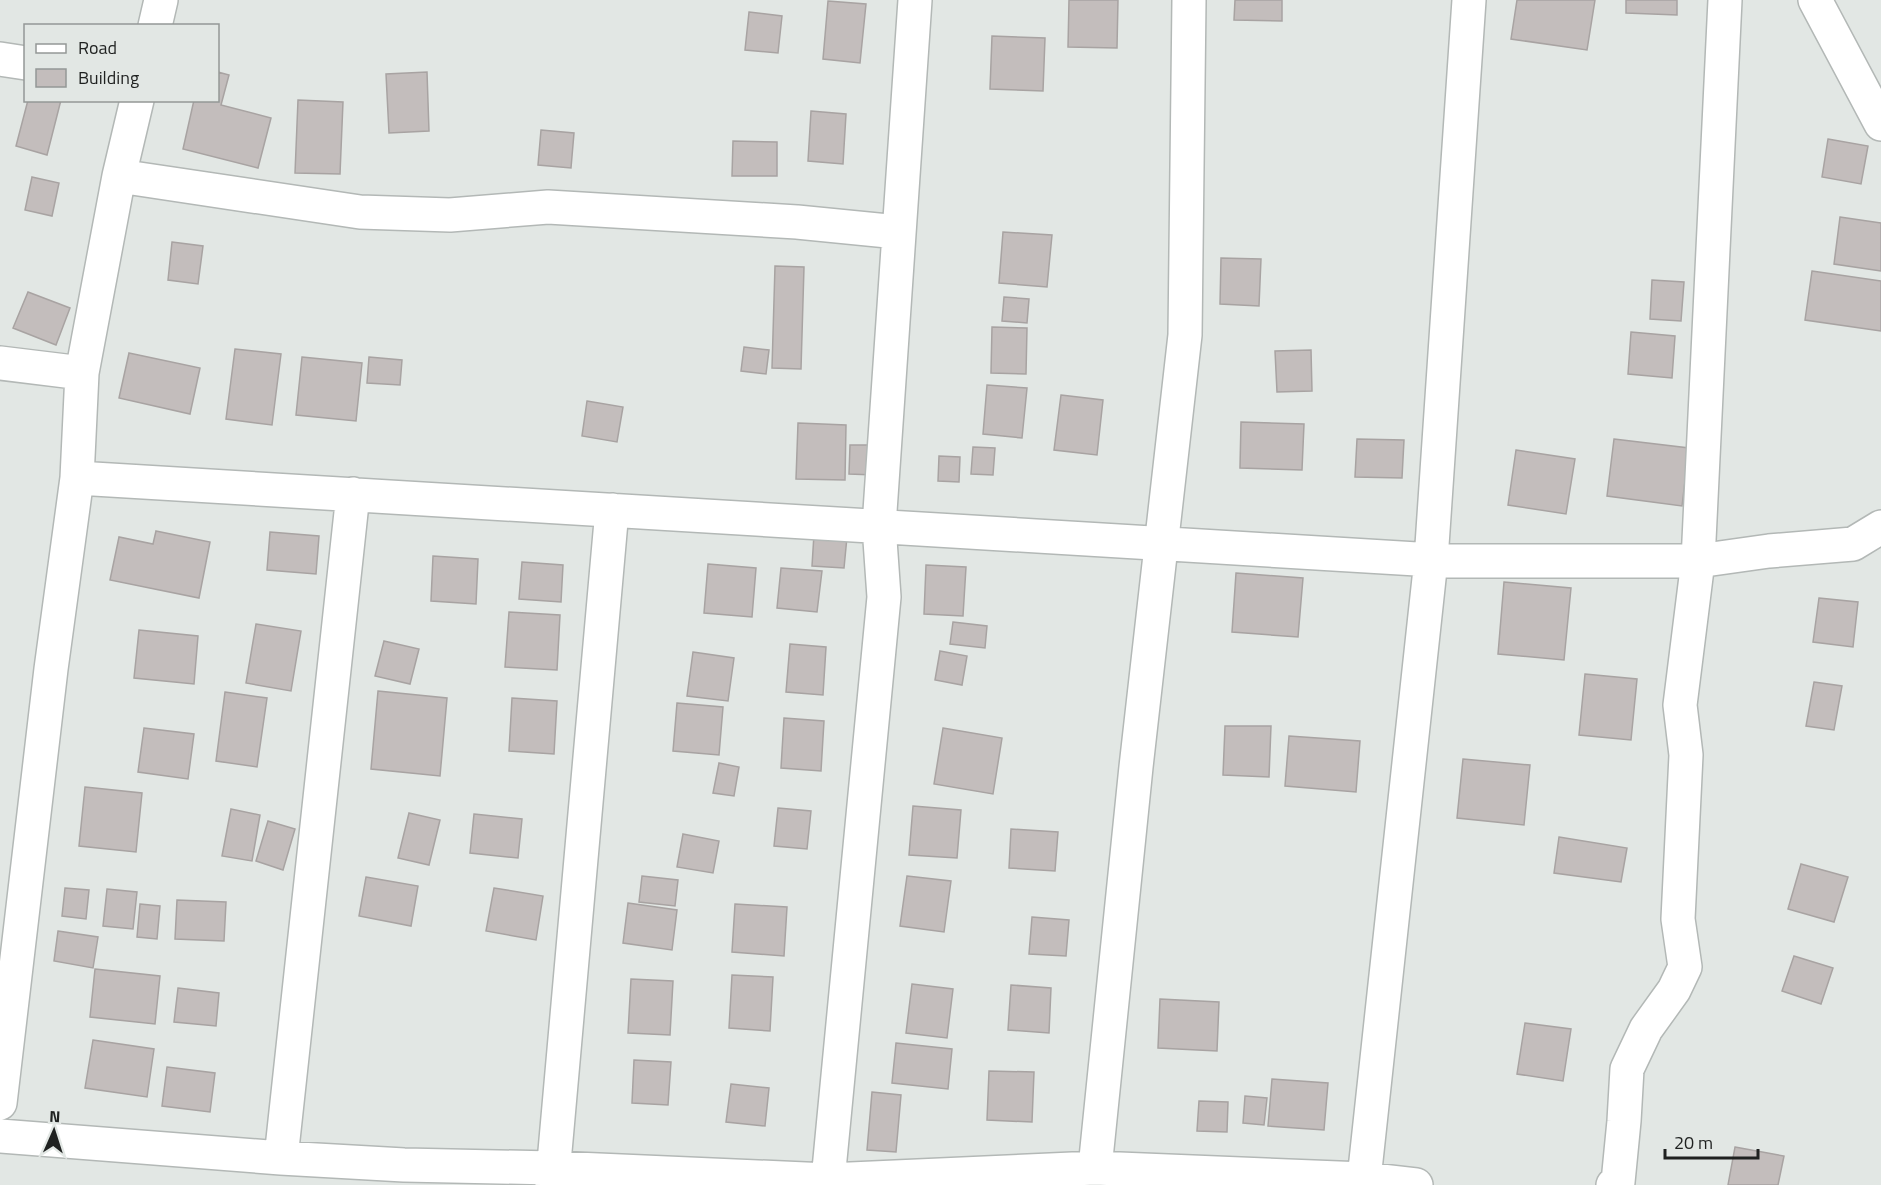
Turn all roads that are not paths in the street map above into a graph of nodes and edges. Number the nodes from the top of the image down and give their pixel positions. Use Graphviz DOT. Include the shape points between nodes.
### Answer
graph roads {
  1 [pos="161,0"];
  2 [pos="915,0"];
  3 [pos="1189,0"];
  4 [pos="1469,0"];
  5 [pos="1725,0"];
  6 [pos="1815,0"];
  7 [pos="155,24"];
  8 [pos="0,59"];
  9 [pos="24,63"];
  10 [pos="137,102"];
  11 [pos="1881,124"];
  12 [pos="119,176"];
  13 [pos="898,232"];
  14 [pos="0,363"];
  15 [pos="82,373"];
  16 [pos="77,478"];
  17 [pos="353,494"];
  18 [pos="612,510"];
  19 [pos="879,526"];
  20 [pos="1881,527"];
  21 [pos="1161,543"];
  22 [pos="1431,560"];
  23 [pos="1698,561"];
  24 [pos="0,1103"];
  25 [pos="0,1136"];
  26 [pos="281,1158"];
  27 [pos="1095,1168"];
  28 [pos="404,1175"];
  29 [pos="552,1177"];
  30 [pos="1364,1179"];
  31 [pos="828,1180"];
  32 [pos="1617,1184"];
  33 [pos="1416,1185"];
  1 -- 7 [label="street"];
  2 -- 13 [label="street"];
  3 -- 21 [label="street" via="1185,335"];
  4 -- 22 [label="street"];
  5 -- 23 [label="street"];
  6 -- 11 [label="street"];
  8 -- 9 [label="street"];
  10 -- 12 [label="street"];
  12 -- 13 [label="street" via="360,212 450,215 548,207"];
  12 -- 15 [label="street"];
  13 -- 19 [label="street"];
  14 -- 15 [label="street"];
  15 -- 16 [label="street"];
  16 -- 17 [label="street"];
  16 -- 24 [label="street"];
  17 -- 18 [label="street"];
  17 -- 26 [label="street"];
  18 -- 19 [label="street"];
  18 -- 29 [label="street"];
  19 -- 21 [label="street"];
  19 -- 31 [label="street" via="884,597"];
  20 -- 23 [label="street" via="1853,544"];
  21 -- 22 [label="street"];
  21 -- 27 [label="street"];
  22 -- 23 [label="street"];
  22 -- 30 [label="street"];
  23 -- 32 [label="street" via="1680,705 1686,755 1678,919 1685,967 1646,1029 1627,1069"];
  25 -- 26 [label="street"];
  26 -- 28 [label="street"];
  27 -- 30 [label="street"];
  27 -- 31 [label="street"];
  28 -- 29 [label="street"];
  29 -- 31 [label="street"];
  30 -- 33 [label="street"];
}
